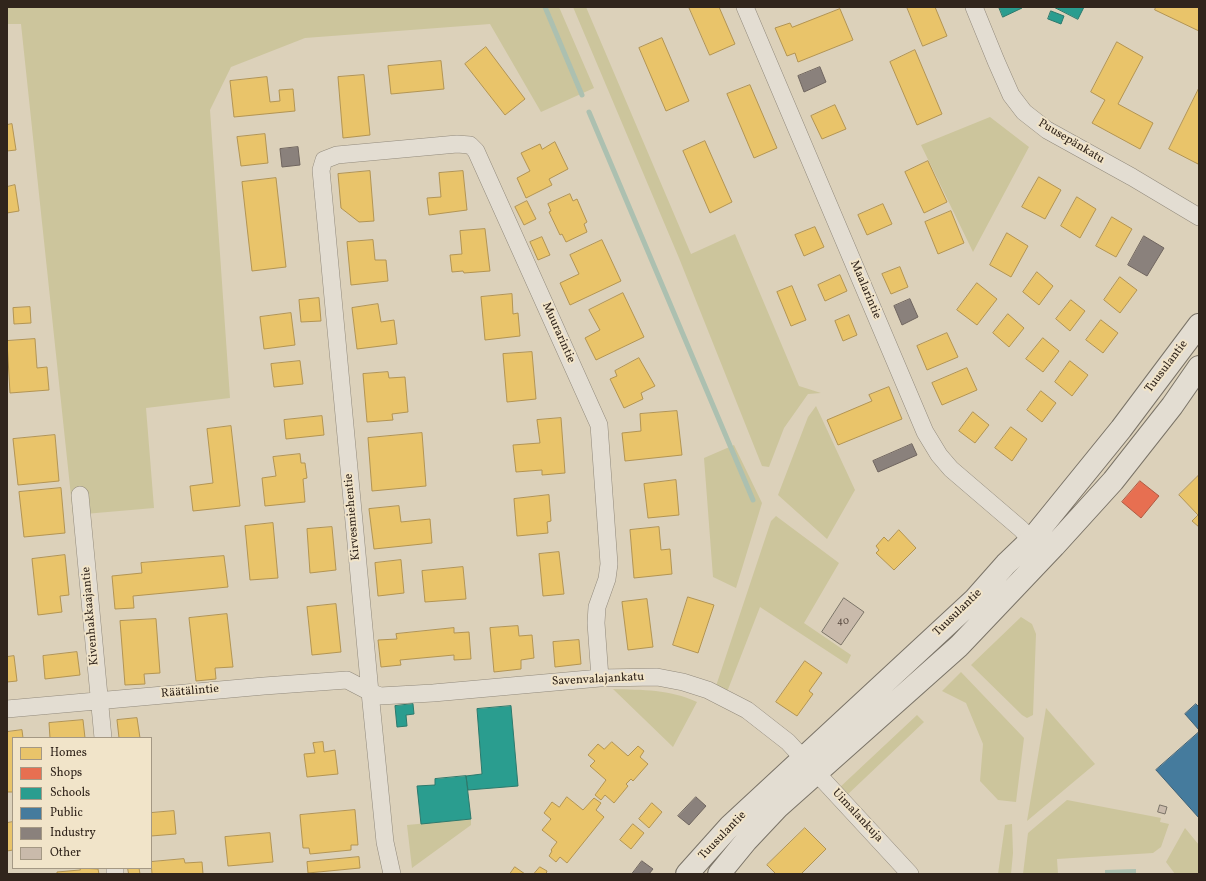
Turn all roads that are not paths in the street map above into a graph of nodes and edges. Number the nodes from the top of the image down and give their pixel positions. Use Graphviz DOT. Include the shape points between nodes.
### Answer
graph roads {
  1 [pos="745,7"];
  2 [pos="974,7"];
  3 [pos="324,160"];
  4 [pos="1199,217"];
  5 [pos="1199,325"];
  6 [pos="1199,367"];
  7 [pos="80,495"];
  8 [pos="1031,540"];
  9 [pos="600,678"];
  10 [pos="370,692"];
  11 [pos="100,701"];
  12 [pos="7,709"];
  13 [pos="103,737"];
  14 [pos="810,766"];
  15 [pos="392,874"];
  16 [pos="687,874"];
  17 [pos="719,874"];
  18 [pos="910,874"];
  1 -- 8 [label="street, Maalarintie" via="925,432 938,455"];
  2 -- 4 [label="street, Puusepänkatu" via="1011,94 1024,112 1047,130"];
  3 -- 9 [label="street, Muurarintie" via="337,155 457,144 470,145 476,151 599,425 609,564 608,579 597,607"];
  3 -- 10 [label="street, Kirvesmiehentie" via="321,170"];
  5 -- 8 [label="main road, Tuusulantie" via="1121,429"];
  6 -- 14 [label="main road, Tuusulantie" via="1113,481 959,646 885,713 856,736"];
  7 -- 11 [label="street, Kivenhakkaajantie"];
  8 -- 14 [label="main road, Tuusulantie"];
  9 -- 10 [label="street, Savenvalajankatu" via="418,694 380,696"];
  9 -- 14 [label="street, Savenvalajankatu" via="657,677 708,690 747,710 788,742"];
  10 -- 11 [label="street, Räätälintie" via="347,680"];
  10 -- 15 [label="street, Kirvesmiehentie" via="385,842"];
  11 -- 12 [label="street, Räätälintie"];
  11 -- 13 [label="street, Kivenhakkaajantie"];
  14 -- 16 [label="main road, Tuusulantie" via="730,826"];
  14 -- 17 [label="main road, Tuusulantie"];
  14 -- 18 [label="street, Uimalankuja"];
}
